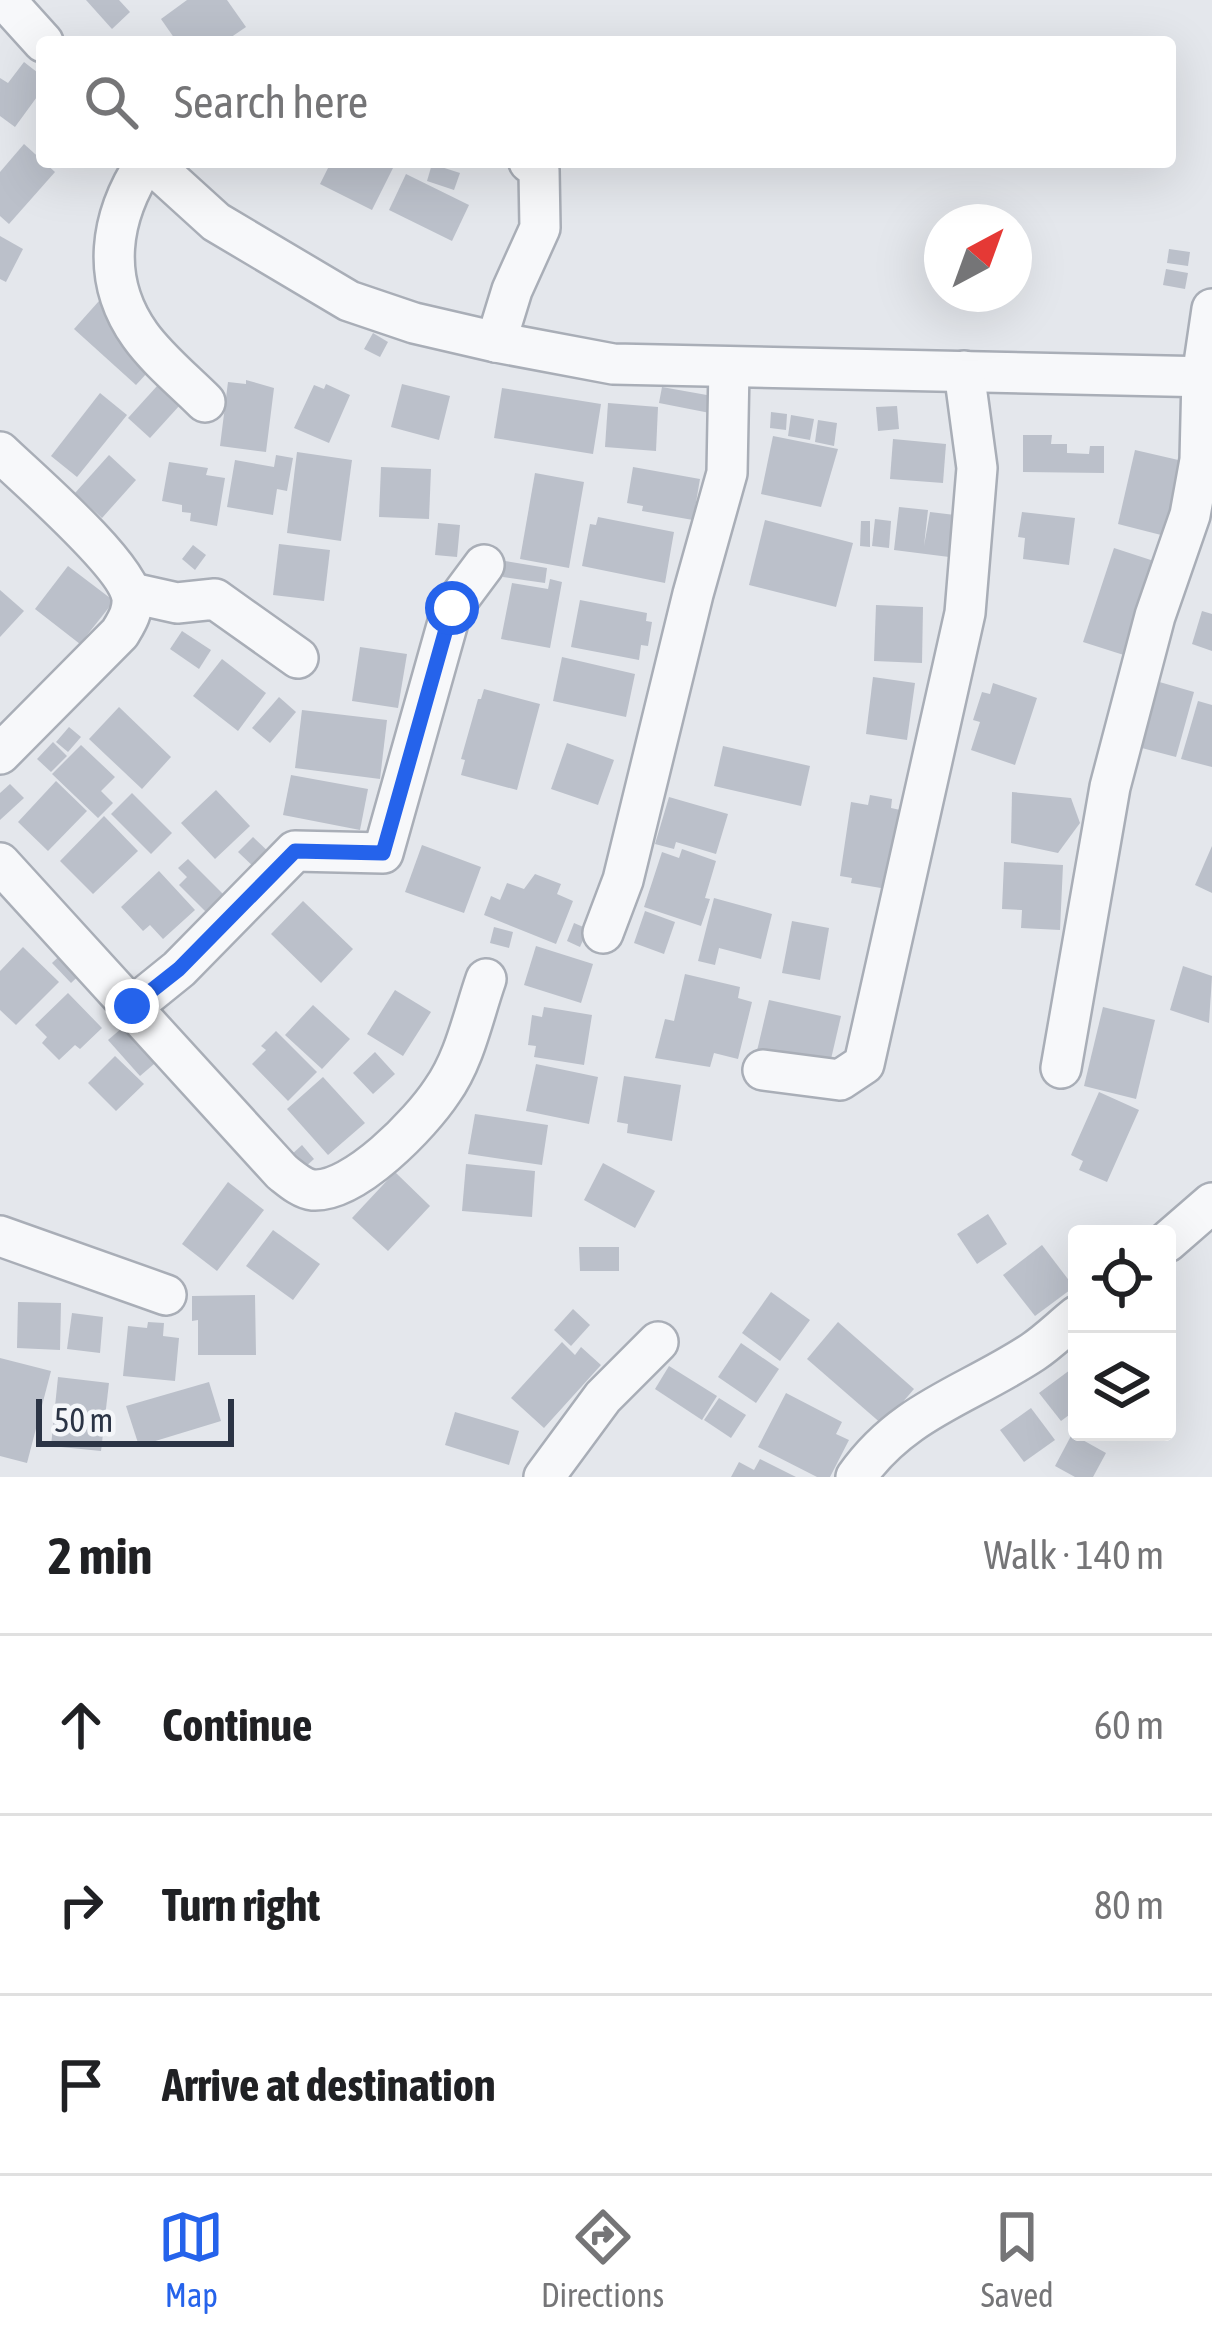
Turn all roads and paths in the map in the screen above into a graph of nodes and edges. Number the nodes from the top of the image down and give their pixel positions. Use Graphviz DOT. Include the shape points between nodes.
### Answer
graph roads {
  1 [pos="5,0"];
  2 [pos="38,36"];
  3 [pos="144,168"];
  4 [pos="155,168"];
  5 [pos="536,168"];
  6 [pos="1212,309"];
  7 [pos="496,342"];
  8 [pos="729,367"];
  9 [pos="964,371"];
  10 [pos="1207,377"];
  11 [pos="205,402"];
  12 [pos="0,452"];
  13 [pos="484,565"];
  14 [pos="131,593"];
  15 [pos="298,658"];
  16 [pos="0,754"];
  17 [pos="0,862"];
  18 [pos="603,934"];
  19 [pos="486,979"];
  20 [pos="132,1006"];
  21 [pos="1060,1068"];
  22 [pos="763,1070"];
  23 [pos="1212,1203"];
  24 [pos="1176,1234"];
  25 [pos="0,1235"];
  26 [pos="166,1294"];
  27 [pos="1068,1324"];
  28 [pos="658,1342"];
  29 [pos="544,1477"];
  30 [pos="856,1477"];
  1 -- 2 [label="street"];
  3 -- 11 [label="street" via="114,230 115,283 140,334"];
  4 -- 7 [label="street" via="216,222 350,301"];
  5 -- 7 [label="street" via="540,228"];
  6 -- 10 [label="street"];
  7 -- 8 [label="street" via="613,364"];
  8 -- 9 [label="street"];
  8 -- 18 [label="street" via="727,473"];
  9 -- 10 [label="street"];
  9 -- 22 [label="street" via="977,468 965,613 864,1064 840,1080"];
  10 -- 21 [label="street" via="1190,515 1110,787"];
  12 -- 14 [label="street" via="108,558"];
  13 -- 20 [label="street" via="452,608 383,853 295,851"];
  14 -- 15 [label="street" via="177,603 215,599"];
  14 -- 16 [label="street" via="120,633"];
  17 -- 20 [label="street"];
  19 -- 20 [label="street" via="442,1091 389,1150 332,1189 308,1190 282,1172"];
  23 -- 24 [label="street"];
  25 -- 26 [label="street"];
  27 -- 30 [label="street" via="1034,1352 921,1413 876,1448"];
  28 -- 29 [label="street" via="603,1397"];
}
